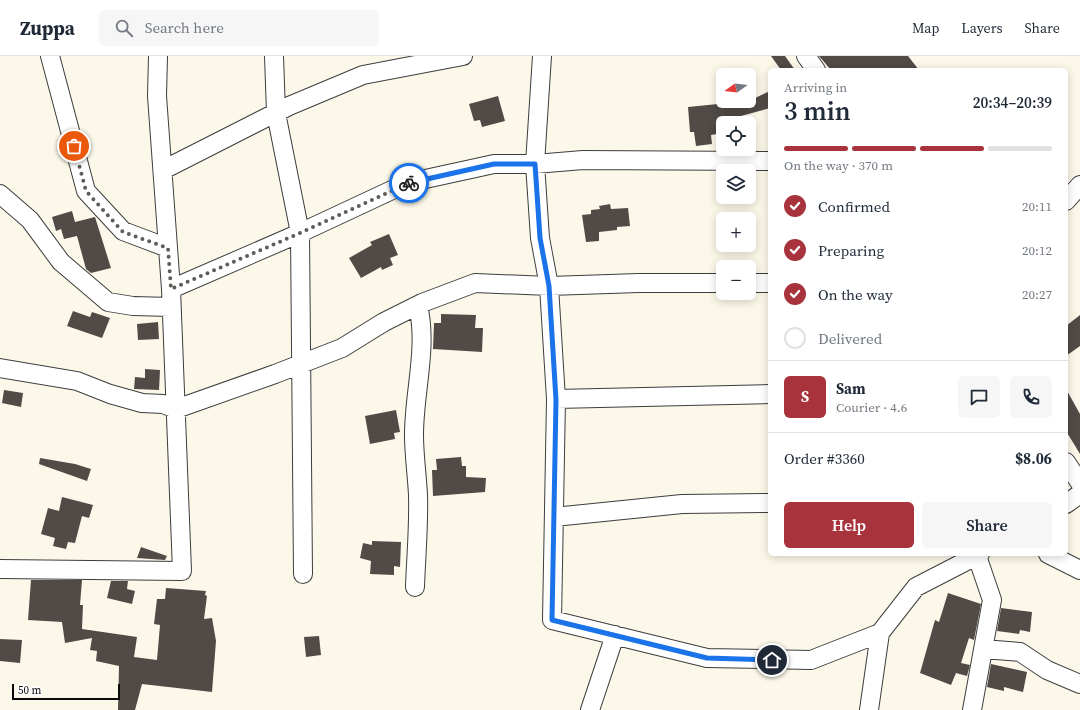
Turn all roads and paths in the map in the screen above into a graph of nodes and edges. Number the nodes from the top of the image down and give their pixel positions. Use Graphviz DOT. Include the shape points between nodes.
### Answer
graph roads {
  1 [pos="50,56"];
  2 [pos="158,56"];
  3 [pos="274,56"];
  4 [pos="463,56"];
  5 [pos="542,56"];
  6 [pos="806,56"];
  7 [pos="815,68"];
  8 [pos="276,113"];
  9 [pos="768,161"];
  10 [pos="535,164"];
  11 [pos="162,170"];
  12 [pos="0,194"];
  13 [pos="300,233"];
  14 [pos="168,248"];
  15 [pos="716,283"];
  16 [pos="756,283"];
  17 [pos="768,283"];
  18 [pos="549,286"];
  19 [pos="171,289"];
  20 [pos="418,305"];
  21 [pos="171,307"];
  22 [pos="300,364"];
  23 [pos="0,368"];
  24 [pos="768,394"];
  25 [pos="556,400"];
  26 [pos="176,409"];
  27 [pos="1068,465"];
  28 [pos="1080,483"];
  29 [pos="1080,494"];
  30 [pos="768,503"];
  31 [pos="1068,503"];
  32 [pos="554,517"];
  33 [pos="977,556"];
  34 [pos="979,556"];
  35 [pos="1052,556"];
  36 [pos="0,569"];
  37 [pos="1080,570"];
  38 [pos="303,574"];
  39 [pos="415,587"];
  40 [pos="880,633"];
  41 [pos="615,635"];
  42 [pos="983,649"];
  43 [pos="1080,684"];
  44 [pos="590,710"];
  45 [pos="868,710"];
  46 [pos="972,710"];
  1 -- 14 [label="street" via="86,191 123,232"];
  2 -- 11 [label="street" via="157,96"];
  3 -- 8 [label="street"];
  4 -- 8 [label="street" via="363,75"];
  5 -- 10 [label="street"];
  6 -- 7 [label="street"];
  8 -- 11 [label="street"];
  8 -- 13 [label="street"];
  9 -- 10 [label="street" via="583,160"];
  10 -- 13 [label="street" via="494,164 407,183"];
  10 -- 18 [label="street" via="540,238"];
  11 -- 14 [label="street"];
  12 -- 21 [label="street" via="30,220 61,262 108,302 133,306"];
  13 -- 19 [label="street"];
  13 -- 22 [label="street"];
  14 -- 19 [label="street"];
  15 -- 18 [label="street"];
  16 -- 17 [label="street"];
  18 -- 20 [label="street" via="475,283"];
  18 -- 25 [label="street"];
  19 -- 21 [label="street"];
  20 -- 22 [label="street" via="342,348"];
  20 -- 39 [label="street" via="422,321 414,435 418,497"];
  21 -- 26 [label="street"];
  22 -- 26 [label="street"];
  22 -- 38 [label="street"];
  23 -- 26 [label="street" via="77,381 110,394"];
  24 -- 25 [label="street"];
  25 -- 32 [label="street"];
  26 -- 36 [label="street" via="182,571"];
  27 -- 28 [label="street"];
  29 -- 31 [label="street"];
  30 -- 32 [label="street" via="682,504"];
  32 -- 41 [label="street" via="552,620"];
  33 -- 40 [label="street" via="916,587"];
  34 -- 42 [label="street" via="992,600"];
  35 -- 37 [label="street"];
  40 -- 41 [label="street" via="811,660 707,658"];
  40 -- 45 [label="street"];
  41 -- 44 [label="street"];
  42 -- 43 [label="street" via="1020,652 1047,670"];
  42 -- 46 [label="street"];
}
